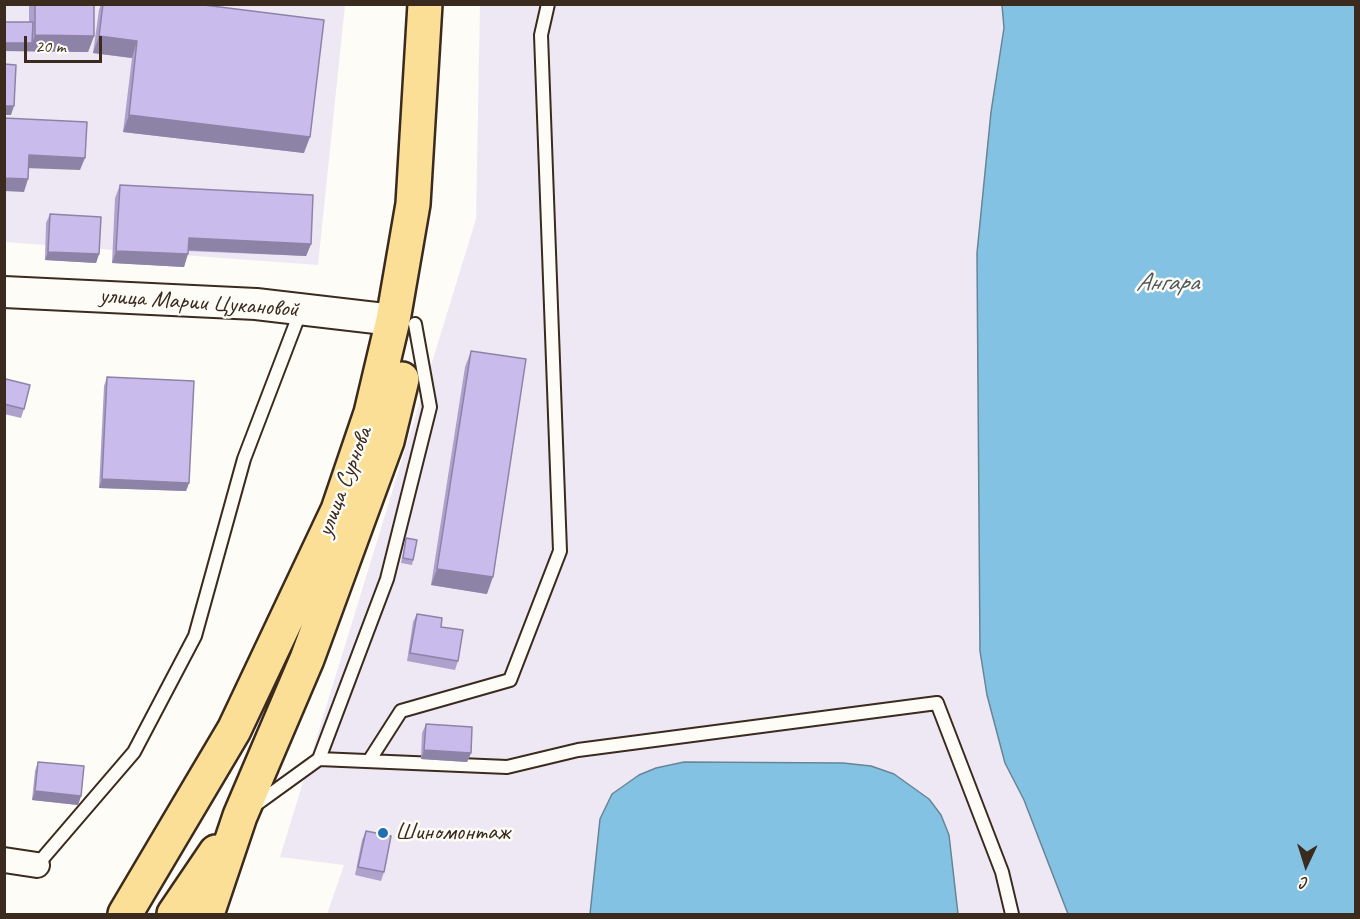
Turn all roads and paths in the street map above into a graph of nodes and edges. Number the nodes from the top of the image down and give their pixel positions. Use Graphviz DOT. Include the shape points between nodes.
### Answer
graph roads {
  1 [pos="425,4"];
  2 [pos="446,4"];
  3 [pos="548,4"];
  4 [pos="4,292"];
  5 [pos="302,309"];
  6 [pos="404,322"];
  7 [pos="319,759"];
  8 [pos="369,761"];
  9 [pos="240,816"];
  10 [pos="4,860"];
  11 [pos="37,865"];
  12 [pos="125,915"];
  13 [pos="174,915"];
  14 [pos="207,915"];
  15 [pos="1012,915"];
  1 -- 6 [label="main road, улица Сурнова"];
  2 -- 6 [label="main road, улица Сурнова" via="435,203"];
  3 -- 8 [label="lane" via="541,35 560,551 510,680 401,711"];
  4 -- 5 [label="street, улица Марии Цукановой"];
  5 -- 6 [label="street, улица Марии Цукановой"];
  5 -- 11 [label="lane" via="244,459 195,636 134,752"];
  6 -- 7 [label="lane" via="430,407 387,579"];
  6 -- 9 [label="main road, улица Сурнова" via="387,441 307,659"];
  6 -- 12 [label="main road, улица Сурнова" via="338,510 234,730"];
  7 -- 8 [label="lane"];
  7 -- 9 [label="lane"];
  8 -- 15 [label="lane" via="507,767 578,750 936,703 1002,872"];
  9 -- 13 [label="main road"];
  9 -- 14 [label="main road"];
  10 -- 11 [label="street"];
}
